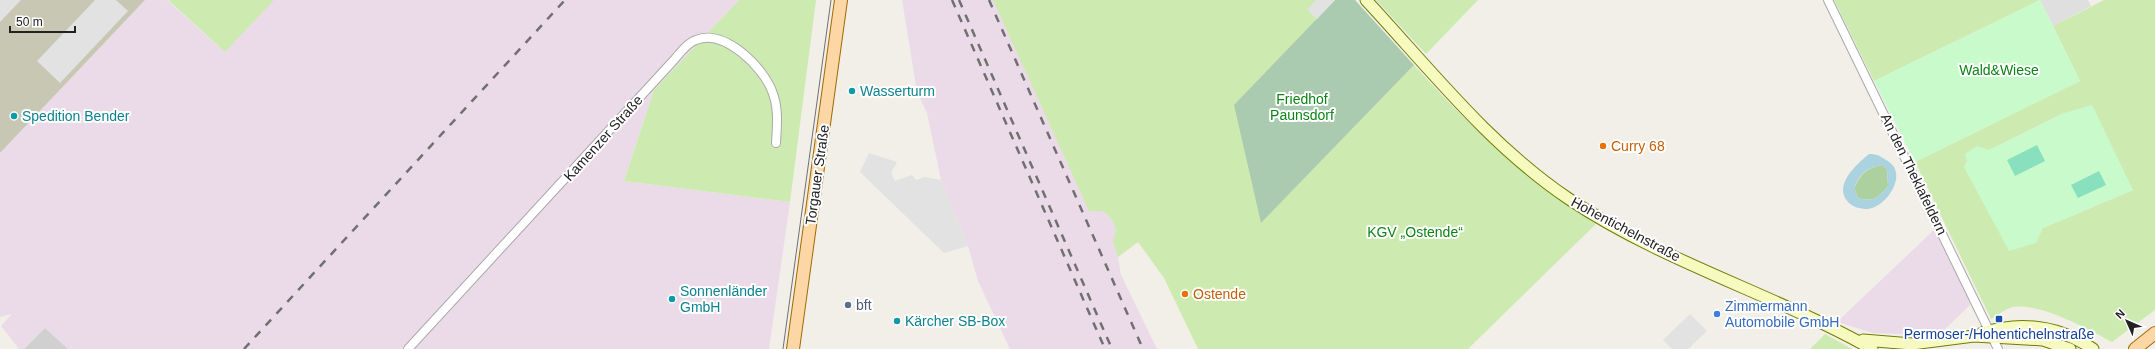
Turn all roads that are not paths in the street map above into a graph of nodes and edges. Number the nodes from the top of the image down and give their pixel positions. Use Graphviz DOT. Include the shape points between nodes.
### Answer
graph roads {
  1 [pos="841,0"];
  2 [pos="1366,0"];
  3 [pos="1828,0"];
  4 [pos="776,143"];
  5 [pos="2155,333"];
  6 [pos="1991,334"];
  7 [pos="1854,339"];
  8 [pos="408,349"];
  9 [pos="793,349"];
  10 [pos="1872,349"];
  11 [pos="1998,349"];
  12 [pos="2070,349"];
  13 [pos="2093,349"];
  14 [pos="2135,349"];
  1 -- 9 [label="main road, Torgauer Straße"];
  2 -- 7 [label="main road, Hohentichelnstraße" via="1483,127 1530,170 1568,198 1646,243"];
  3 -- 6 [label="street, An den Theklafeldern"];
  4 -- 8 [label="street, Kamenzer Straße" via="778,113 764,74 730,45 706,37 695,40 673,60"];
  5 -- 14 [label="main road"];
  6 -- 7 [label="main road, Hohentichelnstraße" via="1912,344"];
  6 -- 11 [label="street, An den Theklafeldern"];
  6 -- 12 [label="main road, Hohentichelnstraße" via="2043,340"];
  6 -- 13 [label="main road, Hohentichelnstraße" via="2000,328 2023,325 2066,334"];
  7 -- 10 [label="main road, Hohentichelnstraße"];
}
